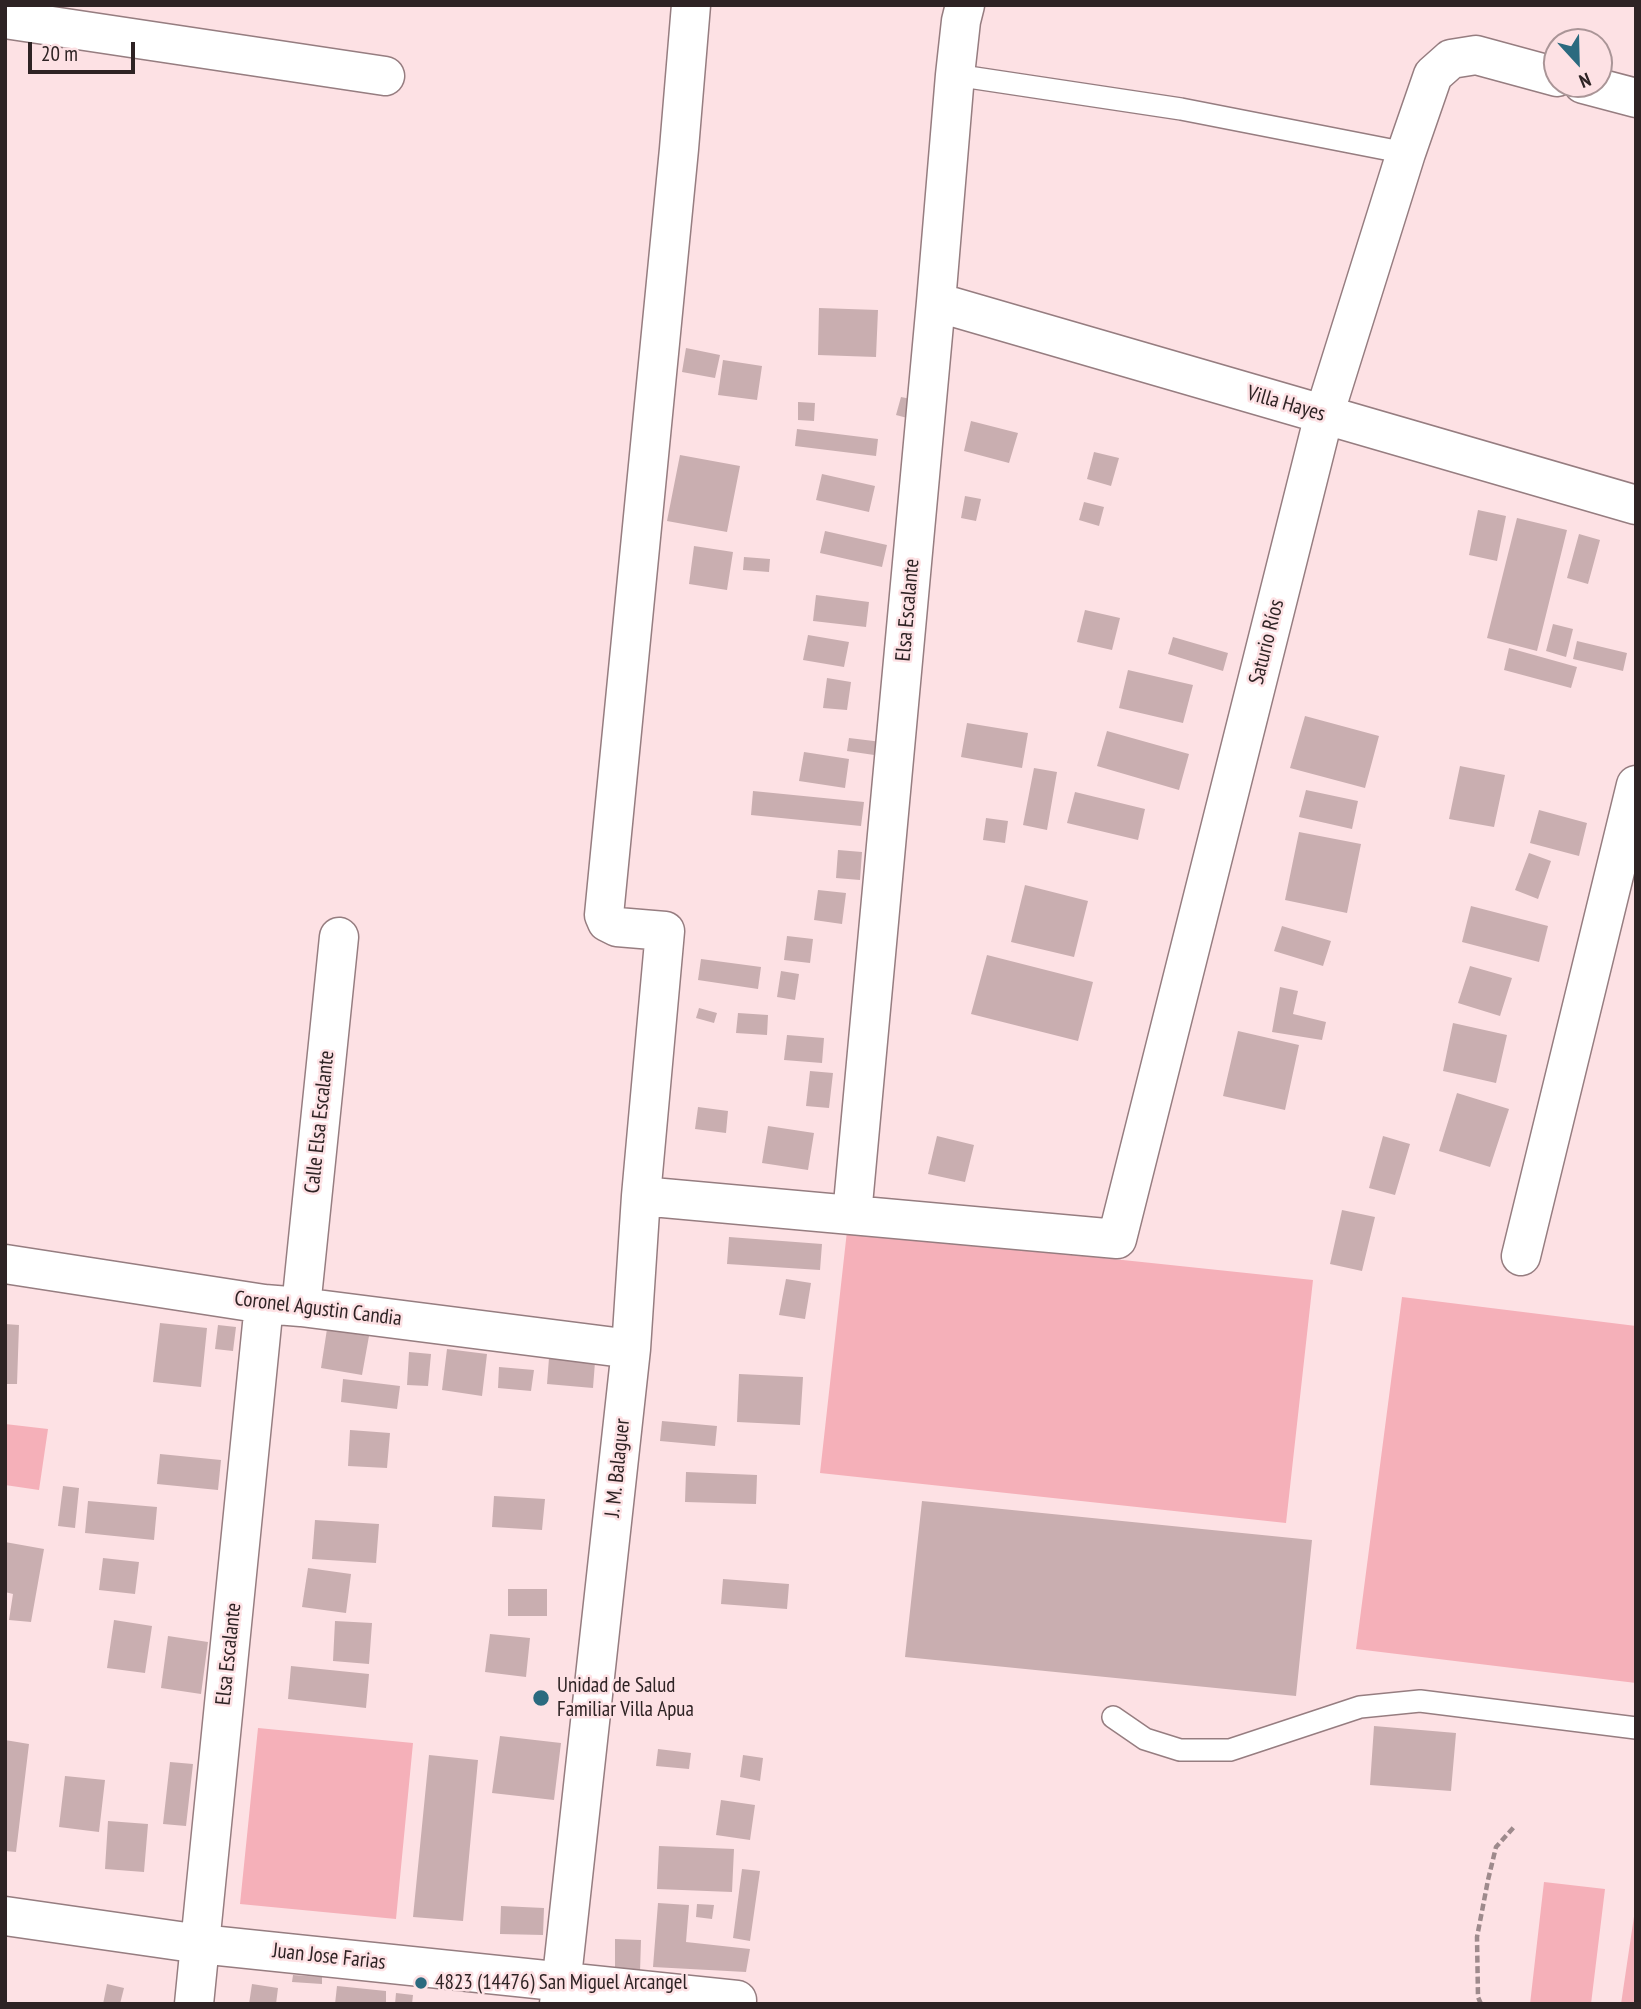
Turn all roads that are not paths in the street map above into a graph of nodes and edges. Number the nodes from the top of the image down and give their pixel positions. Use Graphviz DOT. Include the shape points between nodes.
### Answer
graph roads {
  1 [pos="691,5"];
  2 [pos="965,5"];
  3 [pos="5,19"];
  4 [pos="1543,73"];
  5 [pos="955,75"];
  6 [pos="385,76"];
  7 [pos="1613,90"];
  8 [pos="1635,94"];
  9 [pos="1406,153"];
  10 [pos="936,302"];
  11 [pos="1324,415"];
  12 [pos="1636,505"];
  13 [pos="1636,785"];
  14 [pos="339,937"];
  15 [pos="640,1196"];
  16 [pos="852,1214"];
  17 [pos="1521,1256"];
  18 [pos="5,1264"];
  19 [pos="264,1304"];
  20 [pos="301,1307"];
  21 [pos="631,1349"];
  22 [pos="1113,1717"];
  23 [pos="1636,1728"];
  24 [pos="5,1916"];
  25 [pos="200,1944"];
  26 [pos="560,1992"];
  27 [pos="737,2000"];
  28 [pos="194,2004"];
  1 -- 15 [label="street, J. M. Balaguer" via="604,915 617,928 665,931"];
  2 -- 5 [label="street, Elsa Escalante"];
  3 -- 6 [label="street"];
  4 -- 9 [label="street, Saturio Ríos" via="1476,55 1451,58 1433,75"];
  5 -- 9 [label="lane" via="1181,109"];
  5 -- 10 [label="street, Elsa Escalante"];
  7 -- 8 [label="street"];
  9 -- 11 [label="street, Saturio Ríos"];
  10 -- 11 [label="street, Villa Hayes"];
  10 -- 16 [label="street, Elsa Escalante"];
  11 -- 12 [label="street, Villa Hayes"];
  11 -- 16 [label="street, Saturio Ríos" via="1117,1239"];
  13 -- 17 [label="street"];
  14 -- 20 [label="street, Calle Elsa Escalante"];
  15 -- 16 [label="street"];
  15 -- 21 [label="street, J. M. Balaguer"];
  18 -- 19 [label="street, Coronel Agustin Candia"];
  19 -- 20 [label="street, Coronel Agustin Candia"];
  19 -- 25 [label="street, Elsa Escalante"];
  20 -- 21 [label="street, Coronel Agustin Candia"];
  21 -- 26 [label="street, J. M. Balaguer"];
  22 -- 23 [label="lane" via="1145,1739 1180,1750 1230,1750 1360,1707 1420,1701"];
  24 -- 25 [label="street, Juan Jose Farias"];
  25 -- 26 [label="street, Juan Jose Farias"];
  25 -- 28 [label="street, Elsa Escalante"];
  26 -- 27 [label="street, Juan Jose Farias"];
}
